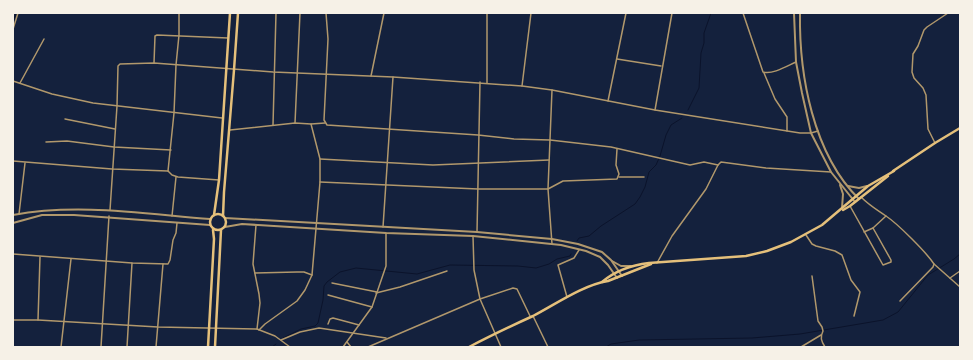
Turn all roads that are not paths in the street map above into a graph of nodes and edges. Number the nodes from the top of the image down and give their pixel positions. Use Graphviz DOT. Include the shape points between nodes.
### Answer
graph roads {
  1 [pos="18,13"];
  2 [pos="178,13"];
  3 [pos="230,13"];
  4 [pos="238,13"];
  5 [pos="276,13"];
  6 [pos="300,13"];
  7 [pos="326,13"];
  8 [pos="384,13"];
  9 [pos="487,13"];
  10 [pos="531,13"];
  11 [pos="626,13"];
  12 [pos="671,13"];
  13 [pos="743,13"];
  14 [pos="794,13"];
  15 [pos="800,13"];
  16 [pos="948,13"];
  17 [pos="13,29"];
  18 [pos="179,36"];
  19 [pos="228,38"];
  20 [pos="44,39"];
  21 [pos="617,59"];
  22 [pos="796,62"];
  23 [pos="154,63"];
  24 [pos="176,66"];
  25 [pos="662,66"];
  26 [pos="226,69"];
  27 [pos="234,70"];
  28 [pos="274,72"];
  29 [pos="296,73"];
  30 [pos="764,73"];
  31 [pos="327,74"];
  32 [pos="371,76"];
  33 [pos="393,77"];
  34 [pos="13,81"];
  35 [pos="480,82"];
  36 [pos="487,83"];
  37 [pos="20,84"];
  38 [pos="522,86"];
  39 [pos="552,90"];
  40 [pos="608,101"];
  41 [pos="117,106"];
  42 [pos="654,110"];
  43 [pos="174,113"];
  44 [pos="222,118"];
  45 [pos="65,119"];
  46 [pos="295,123"];
  47 [pos="325,123"];
  48 [pos="311,124"];
  49 [pos="273,125"];
  50 [pos="960,128"];
  51 [pos="115,129"];
  52 [pos="390,129"];
  53 [pos="230,130"];
  54 [pos="818,130"];
  55 [pos="787,131"];
  56 [pos="811,133"];
  57 [pos="478,135"];
  58 [pos="550,140"];
  59 [pos="46,142"];
  60 [pos="934,143"];
  61 [pos="114,147"];
  62 [pos="617,148"];
  63 [pos="171,150"];
  64 [pos="320,159"];
  65 [pos="549,160"];
  66 [pos="13,161"];
  67 [pos="25,163"];
  68 [pos="387,163"];
  69 [pos="478,164"];
  70 [pos="718,165"];
  71 [pos="112,169"];
  72 [pos="168,171"];
  73 [pos="894,171"];
  74 [pos="831,172"];
  75 [pos="176,177"];
  76 [pos="619,177"];
  77 [pos="644,177"];
  78 [pos="219,180"];
  79 [pos="320,182"];
  80 [pos="840,183"];
  81 [pos="386,184"];
  82 [pos="848,186"];
  83 [pos="868,186"];
  84 [pos="478,189"];
  85 [pos="548,189"];
  86 [pos="856,196"];
  87 [pos="860,198"];
  88 [pos="854,201"];
  89 [pos="850,206"];
  90 [pos="842,210"];
  91 [pos="110,211"];
  92 [pos="839,212"];
  93 [pos="19,214"];
  94 [pos="13,215"];
  95 [pos="214,215"];
  96 [pos="109,216"];
  97 [pos="172,216"];
  98 [pos="886,216"];
  99 [pos="224,217"];
  100 [pos="210,219"];
  101 [pos="177,222"];
  102 [pos="13,223"];
  103 [pos="316,223"];
  104 [pos="210,225"];
  105 [pos="256,225"];
  106 [pos="226,227"];
  107 [pos="383,227"];
  108 [pos="316,228"];
  109 [pos="873,228"];
  110 [pos="213,230"];
  111 [pos="222,230"];
  112 [pos="477,232"];
  113 [pos="864,232"];
  114 [pos="386,233"];
  115 [pos="806,235"];
  116 [pos="474,236"];
  117 [pos="552,239"];
  118 [pos="552,244"];
  119 [pos="579,250"];
  120 [pos="13,254"];
  121 [pos="40,257"];
  122 [pos="71,259"];
  123 [pos="611,260"];
  124 [pos="106,261"];
  125 [pos="132,263"];
  126 [pos="655,263"];
  127 [pos="163,264"];
  128 [pos="935,265"];
  129 [pos="632,266"];
  130 [pos="447,271"];
  131 [pos="618,272"];
  132 [pos="960,272"];
  133 [pos="254,273"];
  134 [pos="614,274"];
  135 [pos="312,275"];
  136 [pos="622,276"];
  137 [pos="812,276"];
  138 [pos="617,278"];
  139 [pos="950,278"];
  140 [pos="602,282"];
  141 [pos="332,283"];
  142 [pos="960,287"];
  143 [pos="376,293"];
  144 [pos="328,295"];
  145 [pos="567,297"];
  146 [pos="480,300"];
  147 [pos="900,301"];
  148 [pos="372,307"];
  149 [pos="532,316"];
  150 [pos="854,316"];
  151 [pos="13,320"];
  152 [pos="38,320"];
  153 [pos="63,322"];
  154 [pos="102,324"];
  155 [pos="328,324"];
  156 [pos="129,325"];
  157 [pos="359,325"];
  158 [pos="158,327"];
  159 [pos="209,328"];
  160 [pos="216,328"];
  161 [pos="258,329"];
  162 [pos="354,332"];
  163 [pos="495,334"];
  164 [pos="821,335"];
  165 [pos="387,339"];
  166 [pos="281,340"];
  167 [pos="347,342"];
  168 [pos="61,347"];
  169 [pos="101,347"];
  170 [pos="127,347"];
  171 [pos="156,347"];
  172 [pos="208,347"];
  173 [pos="215,347"];
  174 [pos="290,347"];
  175 [pos="343,347"];
  176 [pos="350,347"];
  177 [pos="368,347"];
  178 [pos="469,347"];
  179 [pos="501,347"];
  180 [pos="548,347"];
  181 [pos="801,347"];
  182 [pos="825,347"];
  1 -- 17 [label="street"];
  2 -- 18 [label="street"];
  3 -- 19 [label="main road"];
  4 -- 27 [label="main road"];
  5 -- 28 [label="street"];
  6 -- 29 [label="street"];
  7 -- 31 [label="street"];
  8 -- 32 [label="street"];
  9 -- 36 [label="street"];
  10 -- 38 [label="street"];
  11 -- 21 [label="street"];
  12 -- 25 [label="street"];
  13 -- 30 [label="street"];
  14 -- 22 [label="street"];
  15 -- 54 [label="street" via="801,61"];
  16 -- 60 [label="street" via="924,30 912,57 914,78 926,95 928,126"];
  18 -- 19 [label="street"];
  18 -- 23 [label="street" via="155,36"];
  18 -- 24 [label="street"];
  19 -- 26 [label="main road"];
  20 -- 37 [label="street"];
  21 -- 25 [label="street"];
  21 -- 40 [label="street"];
  22 -- 30 [label="street" via="776,71"];
  22 -- 56 [label="street"];
  23 -- 24 [label="street"];
  23 -- 41 [label="street" via="119,64"];
  24 -- 26 [label="street"];
  24 -- 43 [label="street"];
  25 -- 42 [label="street"];
  26 -- 27 [label="street"];
  26 -- 44 [label="main road"];
  27 -- 28 [label="street"];
  27 -- 53 [label="main road"];
  28 -- 29 [label="street"];
  28 -- 49 [label="street"];
  29 -- 31 [label="street"];
  29 -- 46 [label="street"];
  30 -- 55 [label="street" via="775,99 787,117"];
  31 -- 32 [label="street"];
  31 -- 47 [label="street"];
  32 -- 33 [label="street"];
  33 -- 35 [label="street"];
  33 -- 52 [label="street"];
  34 -- 37 [label="street"];
  35 -- 36 [label="street"];
  35 -- 57 [label="street"];
  36 -- 38 [label="street"];
  37 -- 41 [label="street" via="52,94"];
  38 -- 39 [label="street"];
  39 -- 40 [label="street"];
  39 -- 58 [label="street"];
  40 -- 42 [label="street"];
  41 -- 43 [label="street"];
  41 -- 51 [label="street"];
  42 -- 55 [label="street"];
  43 -- 44 [label="street"];
  43 -- 63 [label="street"];
  44 -- 78 [label="main road"];
  45 -- 51 [label="street"];
  46 -- 48 [label="street"];
  46 -- 49 [label="street"];
  47 -- 48 [label="street"];
  47 -- 52 [label="street"];
  48 -- 64 [label="street"];
  49 -- 53 [label="street"];
  50 -- 60 [label="main road"];
  51 -- 61 [label="street"];
  52 -- 57 [label="street"];
  52 -- 68 [label="street"];
  53 -- 99 [label="main road"];
  54 -- 56 [label="street"];
  54 -- 82 [label="street" via="836,170"];
  55 -- 56 [label="street"];
  56 -- 74 [label="street"];
  57 -- 58 [label="street" via="514,140"];
  57 -- 69 [label="street"];
  58 -- 62 [label="street"];
  58 -- 65 [label="street"];
  59 -- 61 [label="street" via="67,141"];
  60 -- 73 [label="main road"];
  61 -- 63 [label="street"];
  61 -- 71 [label="street"];
  62 -- 70 [label="street" via="690,165 704,162"];
  62 -- 76 [label="street" via="616,163"];
  63 -- 72 [label="street"];
  64 -- 68 [label="street"];
  64 -- 79 [label="street"];
  65 -- 69 [label="street"];
  65 -- 85 [label="street"];
  66 -- 67 [label="street"];
  67 -- 71 [label="street"];
  67 -- 93 [label="street"];
  68 -- 69 [label="street"];
  68 -- 81 [label="street"];
  69 -- 84 [label="street"];
  70 -- 74 [label="street" via="724,162 766,168"];
  70 -- 126 [label="street" via="706,189"];
  71 -- 72 [label="street"];
  71 -- 91 [label="street"];
  72 -- 75 [label="street"];
  73 -- 83 [label="main road"];
  73 -- 87 [label="main road"];
  74 -- 80 [label="street"];
  75 -- 78 [label="street"];
  75 -- 97 [label="street"];
  76 -- 77 [label="street"];
  76 -- 85 [label="street" via="564,181"];
  78 -- 95 [label="main road"];
  79 -- 81 [label="street"];
  79 -- 103 [label="street"];
  80 -- 88 [label="street"];
  80 -- 90 [label="street" via="843,194"];
  81 -- 84 [label="street"];
  81 -- 107 [label="street"];
  82 -- 83 [label="street"];
  82 -- 86 [label="street"];
  83 -- 86 [label="main road"];
  84 -- 85 [label="street"];
  84 -- 112 [label="street"];
  85 -- 117 [label="street"];
  86 -- 87 [label="street"];
  86 -- 88 [label="main road"];
  87 -- 88 [label="main road"];
  87 -- 98 [label="street"];
  88 -- 89 [label="main road"];
  88 -- 90 [label="main road"];
  89 -- 92 [label="main road"];
  89 -- 113 [label="street"];
  90 -- 92 [label="main road"];
  91 -- 93 [label="street" via="46,210"];
  91 -- 97 [label="street"];
  92 -- 115 [label="main road"];
  93 -- 94 [label="street"];
  95 -- 99 [label="main road"];
  95 -- 100 [label="main road"];
  96 -- 101 [label="street"];
  96 -- 102 [label="street" via="42,215"];
  96 -- 124 [label="street"];
  97 -- 100 [label="street"];
  98 -- 109 [label="street"];
  98 -- 128 [label="street"];
  99 -- 103 [label="street"];
  99 -- 106 [label="main road"];
  100 -- 104 [label="main road"];
  101 -- 104 [label="street"];
  101 -- 127 [label="street" via="169,262"];
  103 -- 107 [label="street"];
  103 -- 108 [label="street"];
  104 -- 110 [label="main road"];
  105 -- 106 [label="street"];
  105 -- 108 [label="street"];
  105 -- 133 [label="street"];
  106 -- 111 [label="main road"];
  107 -- 112 [label="street"];
  108 -- 114 [label="street"];
  108 -- 135 [label="street"];
  109 -- 113 [label="street"];
  109 -- 113 [label="street" via="891,262 881,264"];
  110 -- 111 [label="main road"];
  110 -- 159 [label="main road"];
  111 -- 160 [label="main road"];
  112 -- 117 [label="street"];
  114 -- 116 [label="street"];
  114 -- 143 [label="street" via="386,266"];
  115 -- 126 [label="main road" via="767,251 746,256"];
  115 -- 150 [label="street" via="816,246 840,254 844,259 851,280 860,292"];
  116 -- 118 [label="street"];
  116 -- 146 [label="street" via="474,270"];
  117 -- 118 [label="street"];
  117 -- 123 [label="street" via="593,249"];
  118 -- 119 [label="street"];
  119 -- 134 [label="street" via="600,257"];
  119 -- 145 [label="street" via="574,258 558,265"];
  120 -- 121 [label="street"];
  121 -- 122 [label="street"];
  121 -- 152 [label="street"];
  122 -- 124 [label="street"];
  122 -- 153 [label="street"];
  123 -- 129 [label="street" via="622,266"];
  123 -- 131 [label="street"];
  124 -- 125 [label="street"];
  124 -- 154 [label="street"];
  125 -- 127 [label="street"];
  125 -- 156 [label="street"];
  126 -- 129 [label="main road"];
  126 -- 136 [label="main road"];
  127 -- 158 [label="street"];
  128 -- 139 [label="street"];
  128 -- 147 [label="street"];
  129 -- 131 [label="main road"];
  130 -- 143 [label="street"];
  131 -- 134 [label="main road"];
  131 -- 136 [label="street"];
  132 -- 139 [label="street"];
  133 -- 135 [label="street" via="304,272"];
  133 -- 161 [label="street" via="260,303"];
  134 -- 138 [label="street"];
  134 -- 140 [label="main road"];
  135 -- 161 [label="street" via="306,290 297,301"];
  136 -- 138 [label="main road"];
  137 -- 164 [label="street" via="818,323 824,331"];
  138 -- 140 [label="main road"];
  139 -- 142 [label="street"];
  140 -- 145 [label="main road"];
  141 -- 143 [label="street"];
  143 -- 148 [label="street"];
  144 -- 148 [label="street"];
  145 -- 149 [label="main road"];
  146 -- 149 [label="street" via="515,288"];
  146 -- 163 [label="street"];
  146 -- 165 [label="street"];
  148 -- 157 [label="street"];
  149 -- 163 [label="main road"];
  149 -- 180 [label="street"];
  151 -- 152 [label="street"];
  152 -- 153 [label="street"];
  153 -- 154 [label="street"];
  153 -- 168 [label="street"];
  154 -- 156 [label="street"];
  154 -- 169 [label="street"];
  155 -- 157 [label="street" via="333,318"];
  156 -- 158 [label="street"];
  156 -- 170 [label="street"];
  157 -- 162 [label="street"];
  158 -- 159 [label="street"];
  158 -- 171 [label="street"];
  159 -- 160 [label="street"];
  159 -- 172 [label="main road"];
  160 -- 161 [label="street"];
  160 -- 173 [label="main road"];
  161 -- 166 [label="street"];
  162 -- 165 [label="street"];
  162 -- 166 [label="street" via="318,328"];
  162 -- 167 [label="street"];
  163 -- 178 [label="main road"];
  163 -- 179 [label="street"];
  164 -- 181 [label="street"];
  164 -- 182 [label="street"];
  165 -- 177 [label="street"];
  166 -- 174 [label="street"];
  167 -- 175 [label="street"];
  167 -- 176 [label="street"];
}
